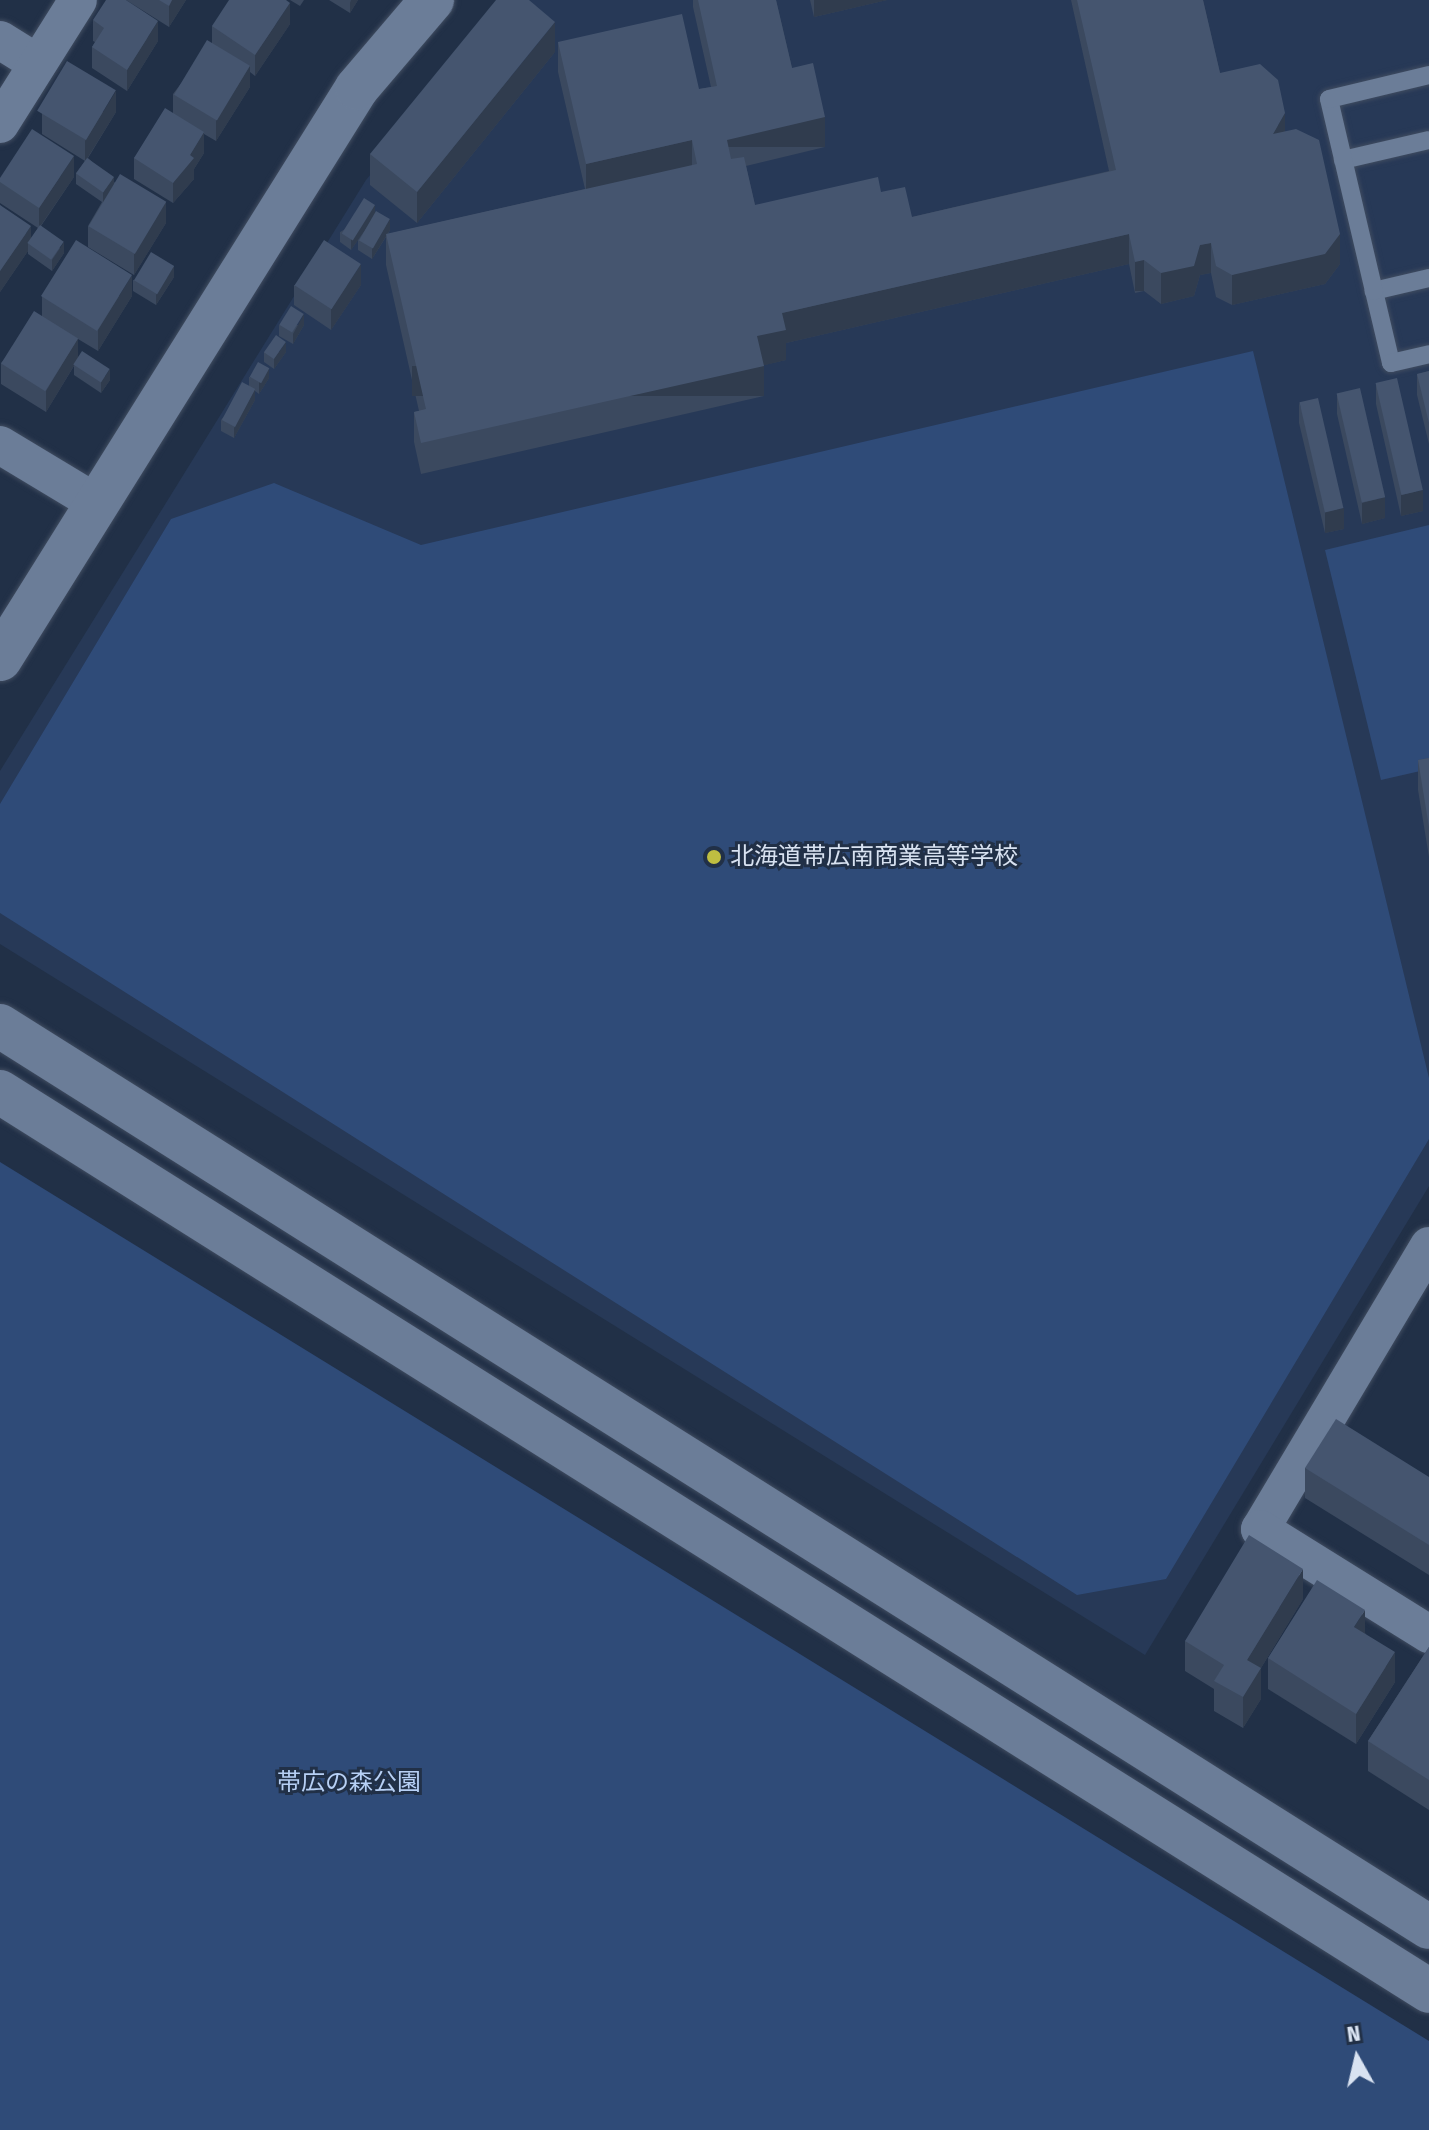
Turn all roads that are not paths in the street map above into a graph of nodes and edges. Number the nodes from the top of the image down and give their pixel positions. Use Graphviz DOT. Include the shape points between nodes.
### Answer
graph roads {
  1 [pos="78,0"];
  2 [pos="432,0"];
  3 [pos="0,40"];
  4 [pos="37,63"];
  5 [pos="1429,75"];
  6 [pos="0,124"];
  7 [pos="1429,140"];
  8 [pos="1343,160"];
  9 [pos="1429,278"];
  10 [pos="1374,291"];
  11 [pos="1429,354"];
  12 [pos="0,445"];
  13 [pos="96,503"];
  14 [pos="0,659"];
  15 [pos="0,1026"];
  16 [pos="0,1092"];
  17 [pos="1429,1246"];
  18 [pos="1429,1634"];
  19 [pos="1429,1927"];
  20 [pos="1428,1987"];
  1 -- 4 [label="street"];
  2 -- 13 [label="street" via="357,88"];
  3 -- 4 [label="street"];
  4 -- 6 [label="street"];
  5 -- 8 [label="lane" via="1329,99"];
  7 -- 8 [label="lane"];
  8 -- 10 [label="lane"];
  9 -- 10 [label="lane"];
  10 -- 11 [label="lane" via="1391,363"];
  12 -- 13 [label="street"];
  13 -- 14 [label="street"];
  15 -- 19 [label="street"];
  16 -- 20 [label="street"];
  17 -- 18 [label="street" via="1260,1529"];
}
